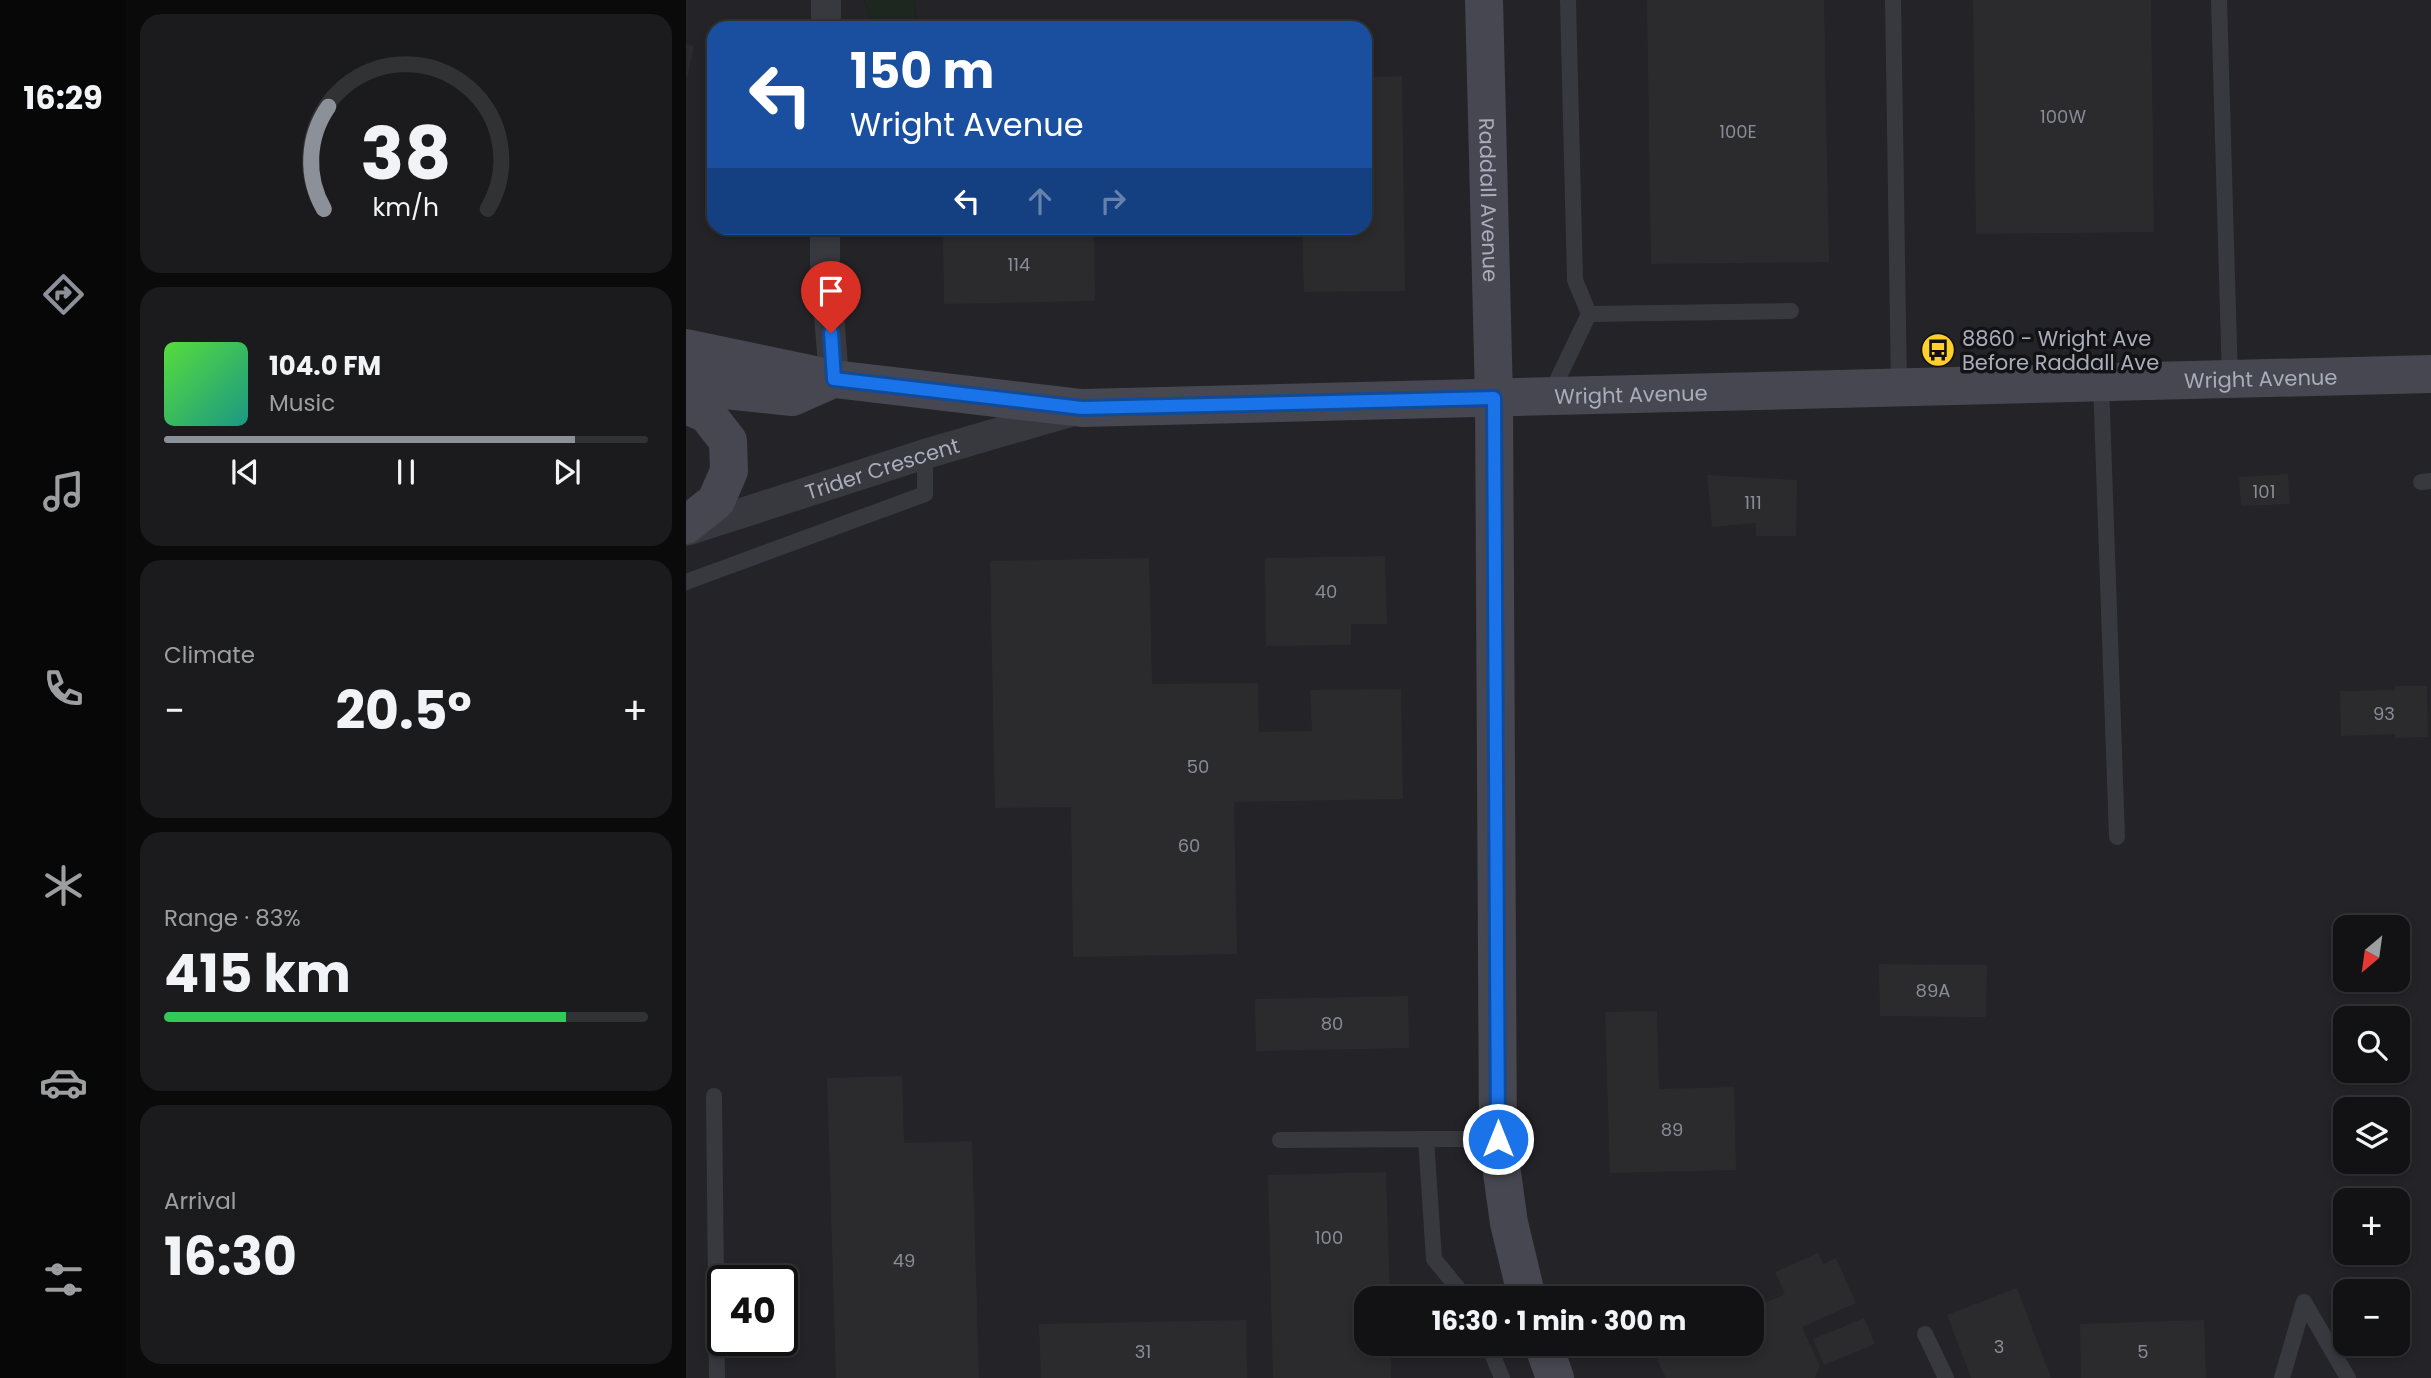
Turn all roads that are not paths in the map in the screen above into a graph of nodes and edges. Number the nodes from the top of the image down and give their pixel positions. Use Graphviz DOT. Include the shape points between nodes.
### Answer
graph roads {
  1 [pos="826,0"];
  2 [pos="1484,0"];
  3 [pos="1569,0"];
  4 [pos="1893,0"];
  5 [pos="2219,0"];
  6 [pos="826,21"];
  7 [pos="825,235"];
  8 [pos="1791,311"];
  9 [pos="1589,314"];
  10 [pos="686,348"];
  11 [pos="2431,374"];
  12 [pos="834,379"];
  13 [pos="2230,380"];
  14 [pos="2101,383"];
  15 [pos="686,386"];
  16 [pos="1899,387"];
  17 [pos="1549,397"];
  18 [pos="1494,398"];
  19 [pos="686,405"];
  20 [pos="1082,408"];
  21 [pos="925,454"];
  22 [pos="686,525"];
  23 [pos="686,531"];
  24 [pos="686,582"];
  25 [pos="2117,837"];
  26 [pos="714,1096"];
  27 [pos="1426,1139"];
  28 [pos="1498,1139"];
  29 [pos="1280,1140"];
  30 [pos="1456,1286"];
  31 [pos="1520,1286"];
  32 [pos="1925,1334"];
  33 [pos="1493,1356"];
  34 [pos="1547,1356"];
  35 [pos="718,1378"];
  36 [pos="1502,1378"];
  37 [pos="1555,1378"];
  38 [pos="1946,1378"];
  39 [pos="2281,1378"];
  40 [pos="2348,1378"];
  1 -- 6 [label="street"];
  2 -- 18 [label="main road, Raddall Avenue"];
  3 -- 9 [label="lane" via="1575,280"];
  4 -- 16 [label="lane"];
  5 -- 13 [label="lane"];
  7 -- 12 [label="street"];
  8 -- 9 [label="lane"];
  9 -- 17 [label="lane"];
  10 -- 12 [label="main road, Wright Avenue"];
  11 -- 13 [label="main road, Wright Avenue"];
  12 -- 15 [label="main road, Wright Avenue" via="792,397"];
  12 -- 20 [label="main road, Wright Avenue"];
  13 -- 14 [label="main road, Wright Avenue"];
  14 -- 16 [label="main road, Wright Avenue"];
  14 -- 25 [label="lane"];
  16 -- 17 [label="main road, Wright Avenue"];
  17 -- 18 [label="main road, Wright Avenue"];
  18 -- 20 [label="main road, Wright Avenue"];
  18 -- 28 [label="main road, Raddall Avenue"];
  19 -- 22 [label="main road" via="708,414 728,442 729,471 716,501"];
  20 -- 21 [label="street, Trider Crescent"];
  21 -- 23 [label="street, Trider Crescent"];
  21 -- 24 [label="lane" via="925,494"];
  26 -- 35 [label="lane"];
  27 -- 28 [label="lane"];
  27 -- 29 [label="lane"];
  27 -- 30 [label="lane" via="1434,1259"];
  28 -- 31 [label="main road, Raddall Avenue"];
  32 -- 38 [label="lane"];
  33 -- 36 [label="lane"];
  34 -- 37 [label="main road"];
  39 -- 40 [label="lane" via="2304,1302"];
}
